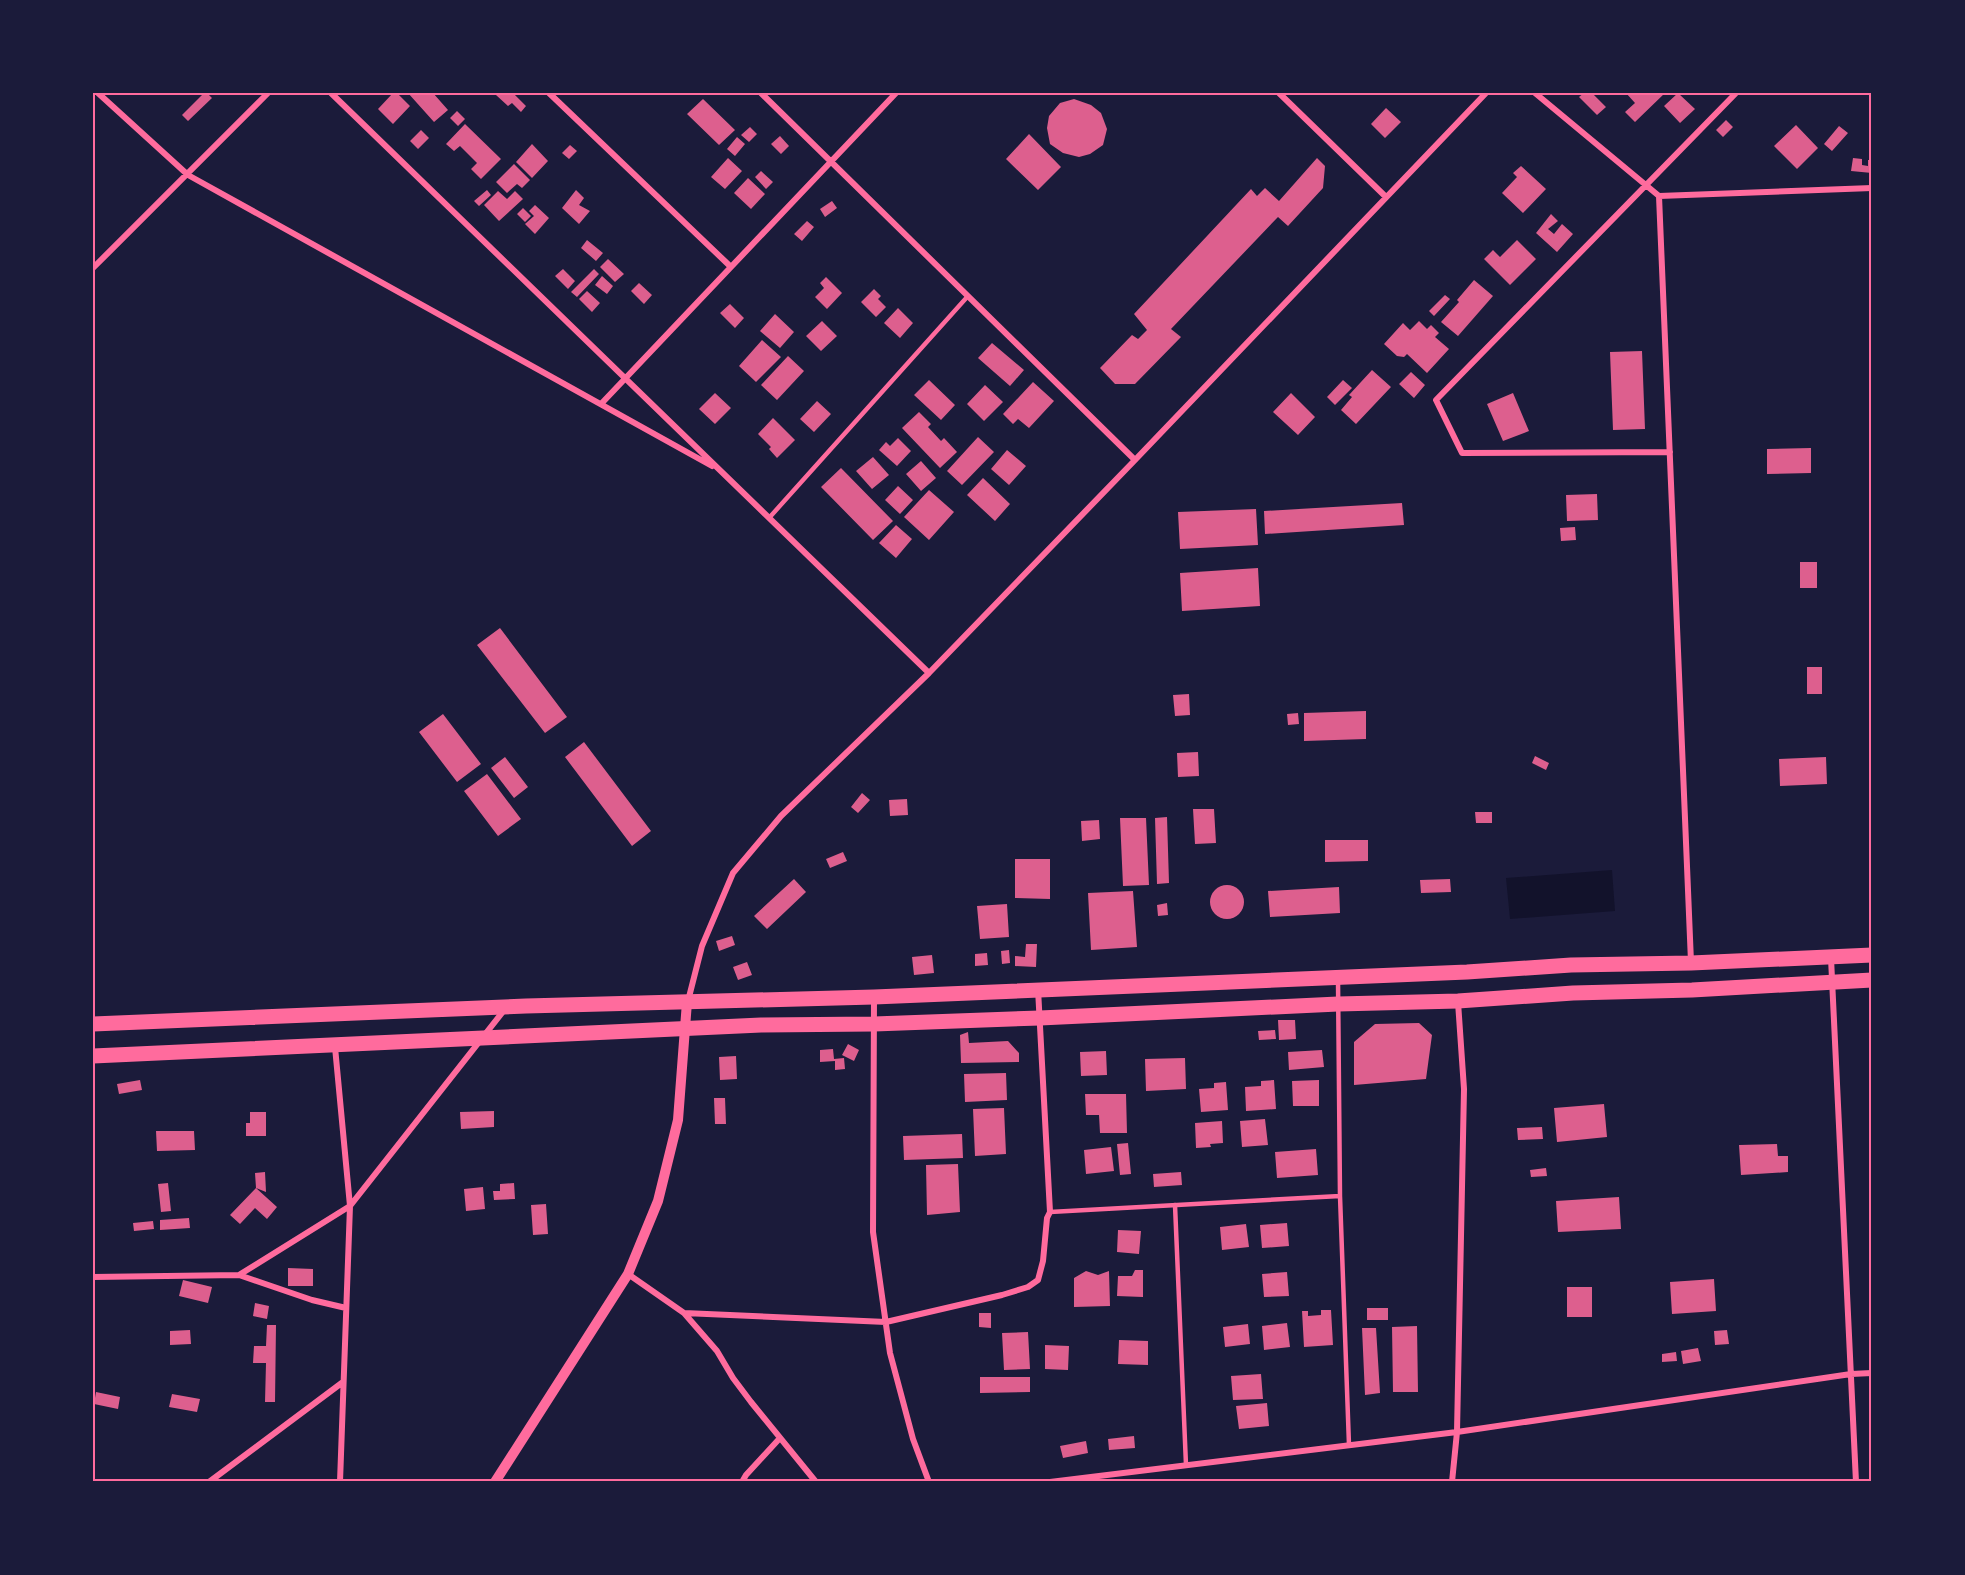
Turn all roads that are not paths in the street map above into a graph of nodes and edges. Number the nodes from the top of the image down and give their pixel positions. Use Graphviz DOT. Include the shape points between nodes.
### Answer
graph roads {
  1 [pos="98,93"];
  2 [pos="268,93"];
  3 [pos="331,93"];
  4 [pos="549,93"];
  5 [pos="761,93"];
  6 [pos="896,93"];
  7 [pos="1280,93"];
  8 [pos="1486,93"];
  9 [pos="1535,93"];
  10 [pos="1736,93"];
  11 [pos="831,162"];
  12 [pos="188,175"];
  13 [pos="1646,185"];
  14 [pos="1872,188"];
  15 [pos="1659,196"];
  16 [pos="1386,197"];
  17 [pos="731,267"];
  18 [pos="93,268"];
  19 [pos="968,296"];
  20 [pos="626,379"];
  21 [pos="601,404"];
  22 [pos="1670,452"];
  23 [pos="1135,460"];
  24 [pos="720,471"];
  25 [pos="769,518"];
  26 [pos="929,673"];
  27 [pos="1872,955"];
  28 [pos="1830,957"];
  29 [pos="1691,963"];
  30 [pos="1338,977"];
  31 [pos="1872,980"];
  32 [pos="1832,984"];
  33 [pos="1038,989"];
  34 [pos="874,997"];
  35 [pos="1458,1001"];
  36 [pos="687,1002"];
  37 [pos="1338,1004"];
  38 [pos="506,1008"];
  39 [pos="1040,1018"];
  40 [pos="93,1024"];
  41 [pos="874,1024"];
  42 [pos="684,1029"];
  43 [pos="482,1038"];
  44 [pos="335,1045"];
  45 [pos="93,1056"];
  46 [pos="1340,1196"];
  47 [pos="1175,1205"];
  48 [pos="350,1206"];
  49 [pos="1050,1212"];
  50 [pos="628,1274"];
  51 [pos="239,1275"];
  52 [pos="93,1277"];
  53 [pos="346,1308"];
  54 [pos="684,1313"];
  55 [pos="886,1322"];
  56 [pos="1872,1373"];
  57 [pos="1851,1374"];
  58 [pos="344,1382"];
  59 [pos="1457,1431"];
  60 [pos="780,1438"];
  61 [pos="1349,1445"];
  62 [pos="1186,1465"];
  63 [pos="209,1482"];
  64 [pos="340,1482"];
  65 [pos="495,1482"];
  66 [pos="742,1482"];
  67 [pos="816,1482"];
  68 [pos="929,1482"];
  69 [pos="1050,1482"];
  70 [pos="1452,1482"];
  71 [pos="1856,1482"];
  1 -- 12 [label="street"];
  2 -- 12 [label="street"];
  3 -- 20 [label="street"];
  4 -- 17 [label="street"];
  5 -- 11 [label="street"];
  6 -- 11 [label="street"];
  7 -- 16 [label="street"];
  8 -- 16 [label="street"];
  9 -- 13 [label="street"];
  10 -- 13 [label="street"];
  11 -- 17 [label="street"];
  11 -- 19 [label="street"];
  12 -- 18 [label="street"];
  12 -- 21 [label="street"];
  13 -- 15 [label="street"];
  13 -- 22 [label="street" via="1436,400 1462,453"];
  14 -- 15 [label="street"];
  15 -- 22 [label="street"];
  16 -- 23 [label="street"];
  17 -- 20 [label="street"];
  19 -- 23 [label="street"];
  19 -- 25 [label="lane"];
  20 -- 21 [label="street"];
  20 -- 24 [label="street"];
  21 -- 24 [label="street"];
  22 -- 29 [label="street"];
  23 -- 26 [label="street"];
  24 -- 25 [label="street"];
  25 -- 26 [label="street"];
  26 -- 36 [label="street" via="781,816 733,873 702,946"];
  27 -- 28 [label="main road"];
  28 -- 29 [label="main road"];
  28 -- 32 [label="street"];
  29 -- 30 [label="main road"];
  30 -- 33 [label="main road"];
  30 -- 37 [label="lane"];
  31 -- 32 [label="main road"];
  32 -- 35 [label="main road"];
  32 -- 57 [label="street"];
  33 -- 34 [label="main road"];
  33 -- 39 [label="street"];
  34 -- 36 [label="main road"];
  34 -- 41 [label="street"];
  35 -- 37 [label="main road"];
  35 -- 59 [label="street" via="1464,1089"];
  36 -- 38 [label="main road"];
  36 -- 42 [label="street"];
  37 -- 39 [label="main road"];
  37 -- 46 [label="lane"];
  38 -- 40 [label="main road"];
  38 -- 43 [label="street"];
  39 -- 41 [label="main road"];
  39 -- 49 [label="street"];
  41 -- 42 [label="main road"];
  41 -- 55 [label="street" via="873,1232"];
  42 -- 43 [label="main road"];
  42 -- 50 [label="street" via="678,1120 658,1201"];
  43 -- 44 [label="main road"];
  43 -- 48 [label="street"];
  44 -- 45 [label="main road"];
  44 -- 48 [label="street"];
  46 -- 47 [label="lane"];
  46 -- 61 [label="lane"];
  47 -- 49 [label="lane"];
  47 -- 62 [label="lane"];
  48 -- 51 [label="street"];
  48 -- 53 [label="street"];
  49 -- 55 [label="street" via="1043,1262 1033,1284"];
  50 -- 54 [label="street"];
  50 -- 65 [label="street"];
  51 -- 52 [label="street"];
  51 -- 53 [label="street"];
  53 -- 58 [label="street"];
  54 -- 55 [label="street"];
  54 -- 60 [label="street" via="717,1351"];
  55 -- 68 [label="street" via="906,1414"];
  56 -- 57 [label="street"];
  57 -- 59 [label="street"];
  57 -- 71 [label="street"];
  58 -- 63 [label="street"];
  58 -- 64 [label="street"];
  59 -- 61 [label="street"];
  59 -- 70 [label="street"];
  60 -- 66 [label="street"];
  60 -- 67 [label="street"];
  61 -- 62 [label="street"];
  62 -- 69 [label="street"];
}
